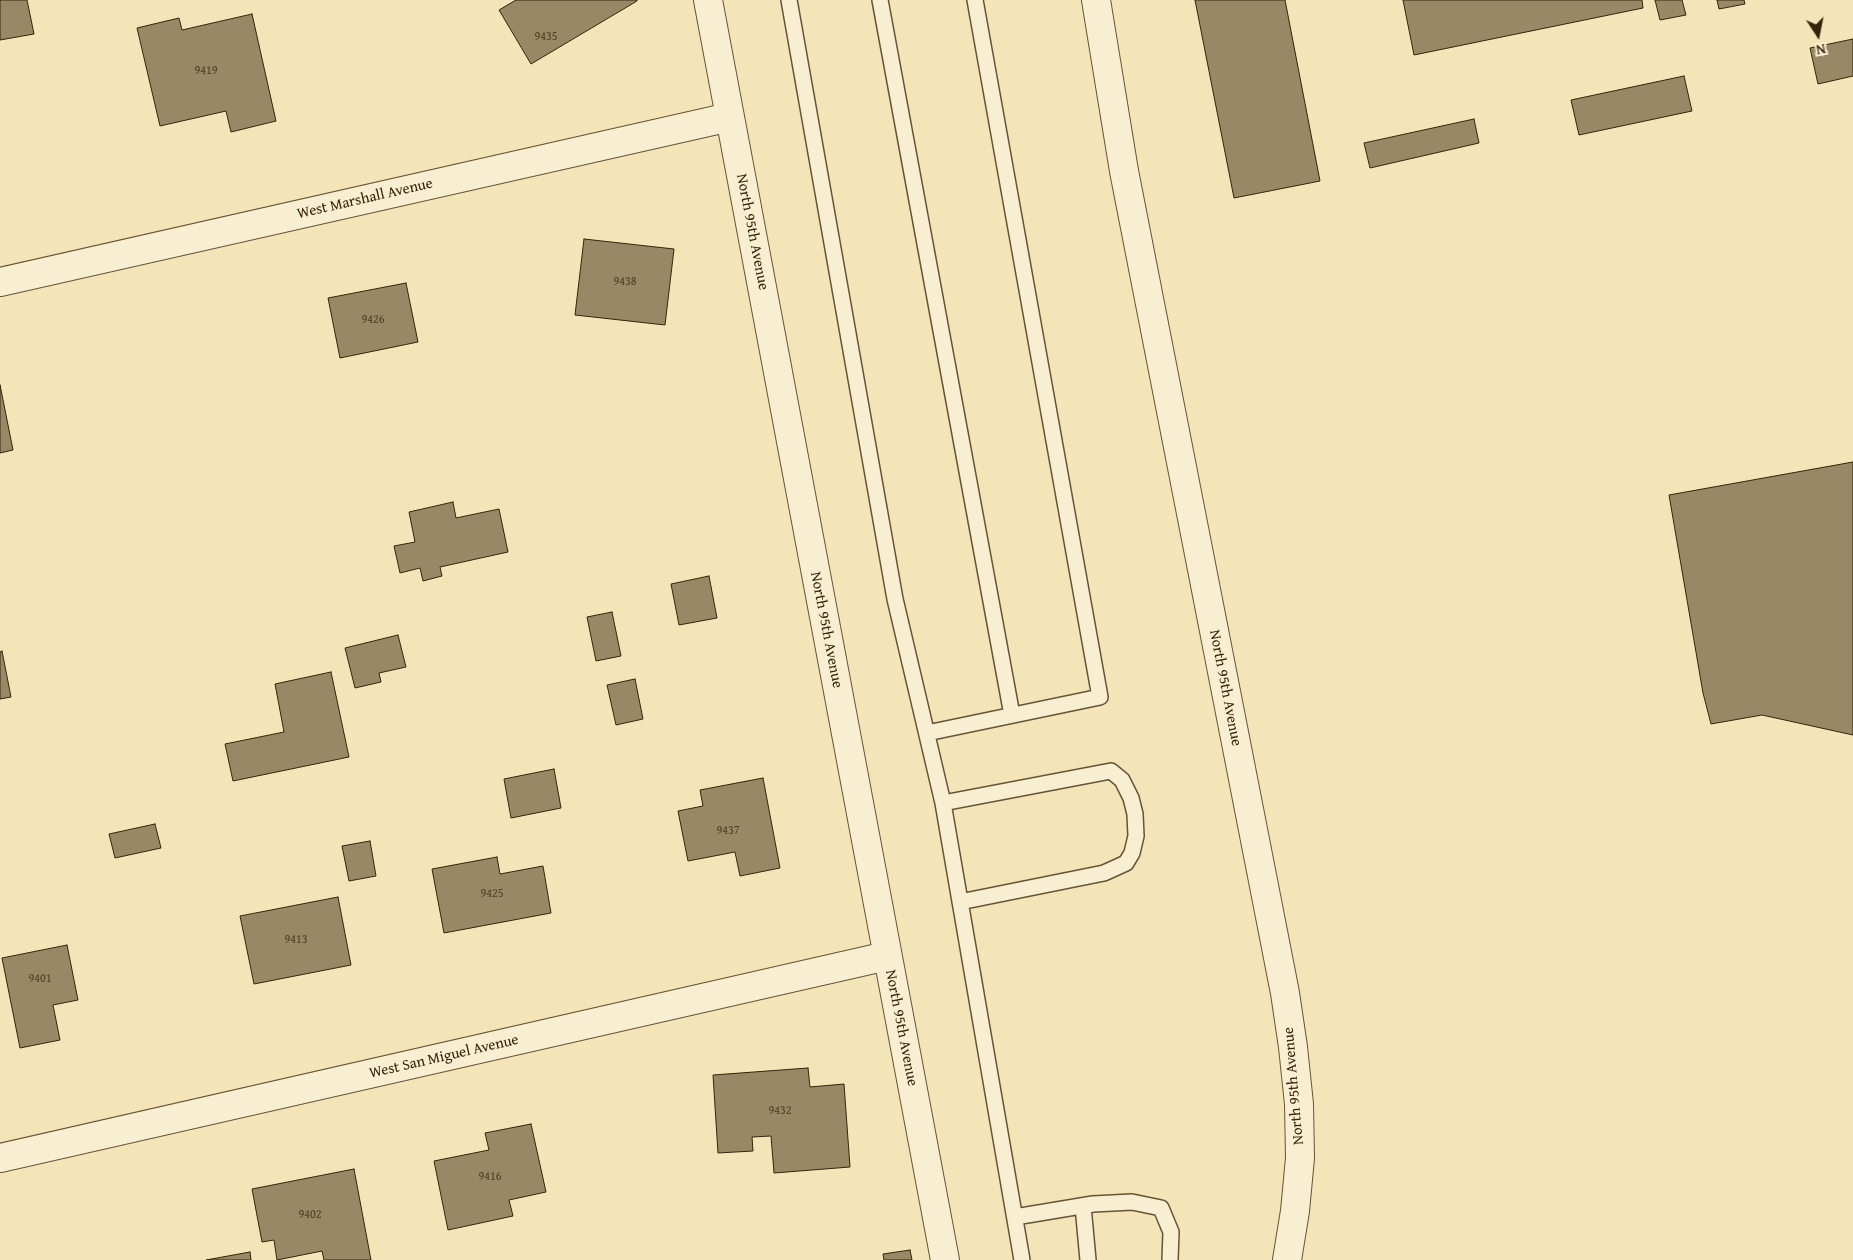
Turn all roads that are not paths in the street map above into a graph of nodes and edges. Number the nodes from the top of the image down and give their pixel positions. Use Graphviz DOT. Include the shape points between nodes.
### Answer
graph roads {
  1 [pos="708,0"];
  2 [pos="788,0"];
  3 [pos="880,0"];
  4 [pos="975,0"];
  5 [pos="1096,0"];
  6 [pos="730,117"];
  7 [pos="0,282"];
  8 [pos="1012,715"];
  9 [pos="927,733"];
  10 [pos="943,803"];
  11 [pos="960,902"];
  12 [pos="887,956"];
  13 [pos="0,1158"];
  14 [pos="1083,1206"];
  15 [pos="1015,1217"];
  16 [pos="945,1260"];
  17 [pos="1022,1260"];
  18 [pos="1088,1260"];
  19 [pos="1170,1260"];
  20 [pos="1287,1260"];
  1 -- 6 [label="street, North 95th Avenue"];
  2 -- 9 [label="lane" via="895,599"];
  3 -- 8 [label="lane"];
  4 -- 8 [label="lane" via="1100,697"];
  5 -- 20 [label="street, North 95th Avenue" via="1124,171 1292,1038 1299,1104 1300,1158"];
  6 -- 7 [label="street, West Marshall Avenue"];
  6 -- 12 [label="street, North 95th Avenue"];
  8 -- 9 [label="lane"];
  9 -- 10 [label="lane"];
  10 -- 11 [label="lane"];
  10 -- 11 [label="lane" via="1111,771 1122,780 1135,814 1136,836 1126,863 1104,873"];
  11 -- 15 [label="lane"];
  12 -- 13 [label="street, West San Miguel Avenue"];
  12 -- 16 [label="street, North 95th Avenue"];
  14 -- 15 [label="lane"];
  14 -- 18 [label="lane"];
  14 -- 19 [label="lane" via="1132,1202 1162,1208 1171,1232"];
  15 -- 17 [label="lane"];
}
